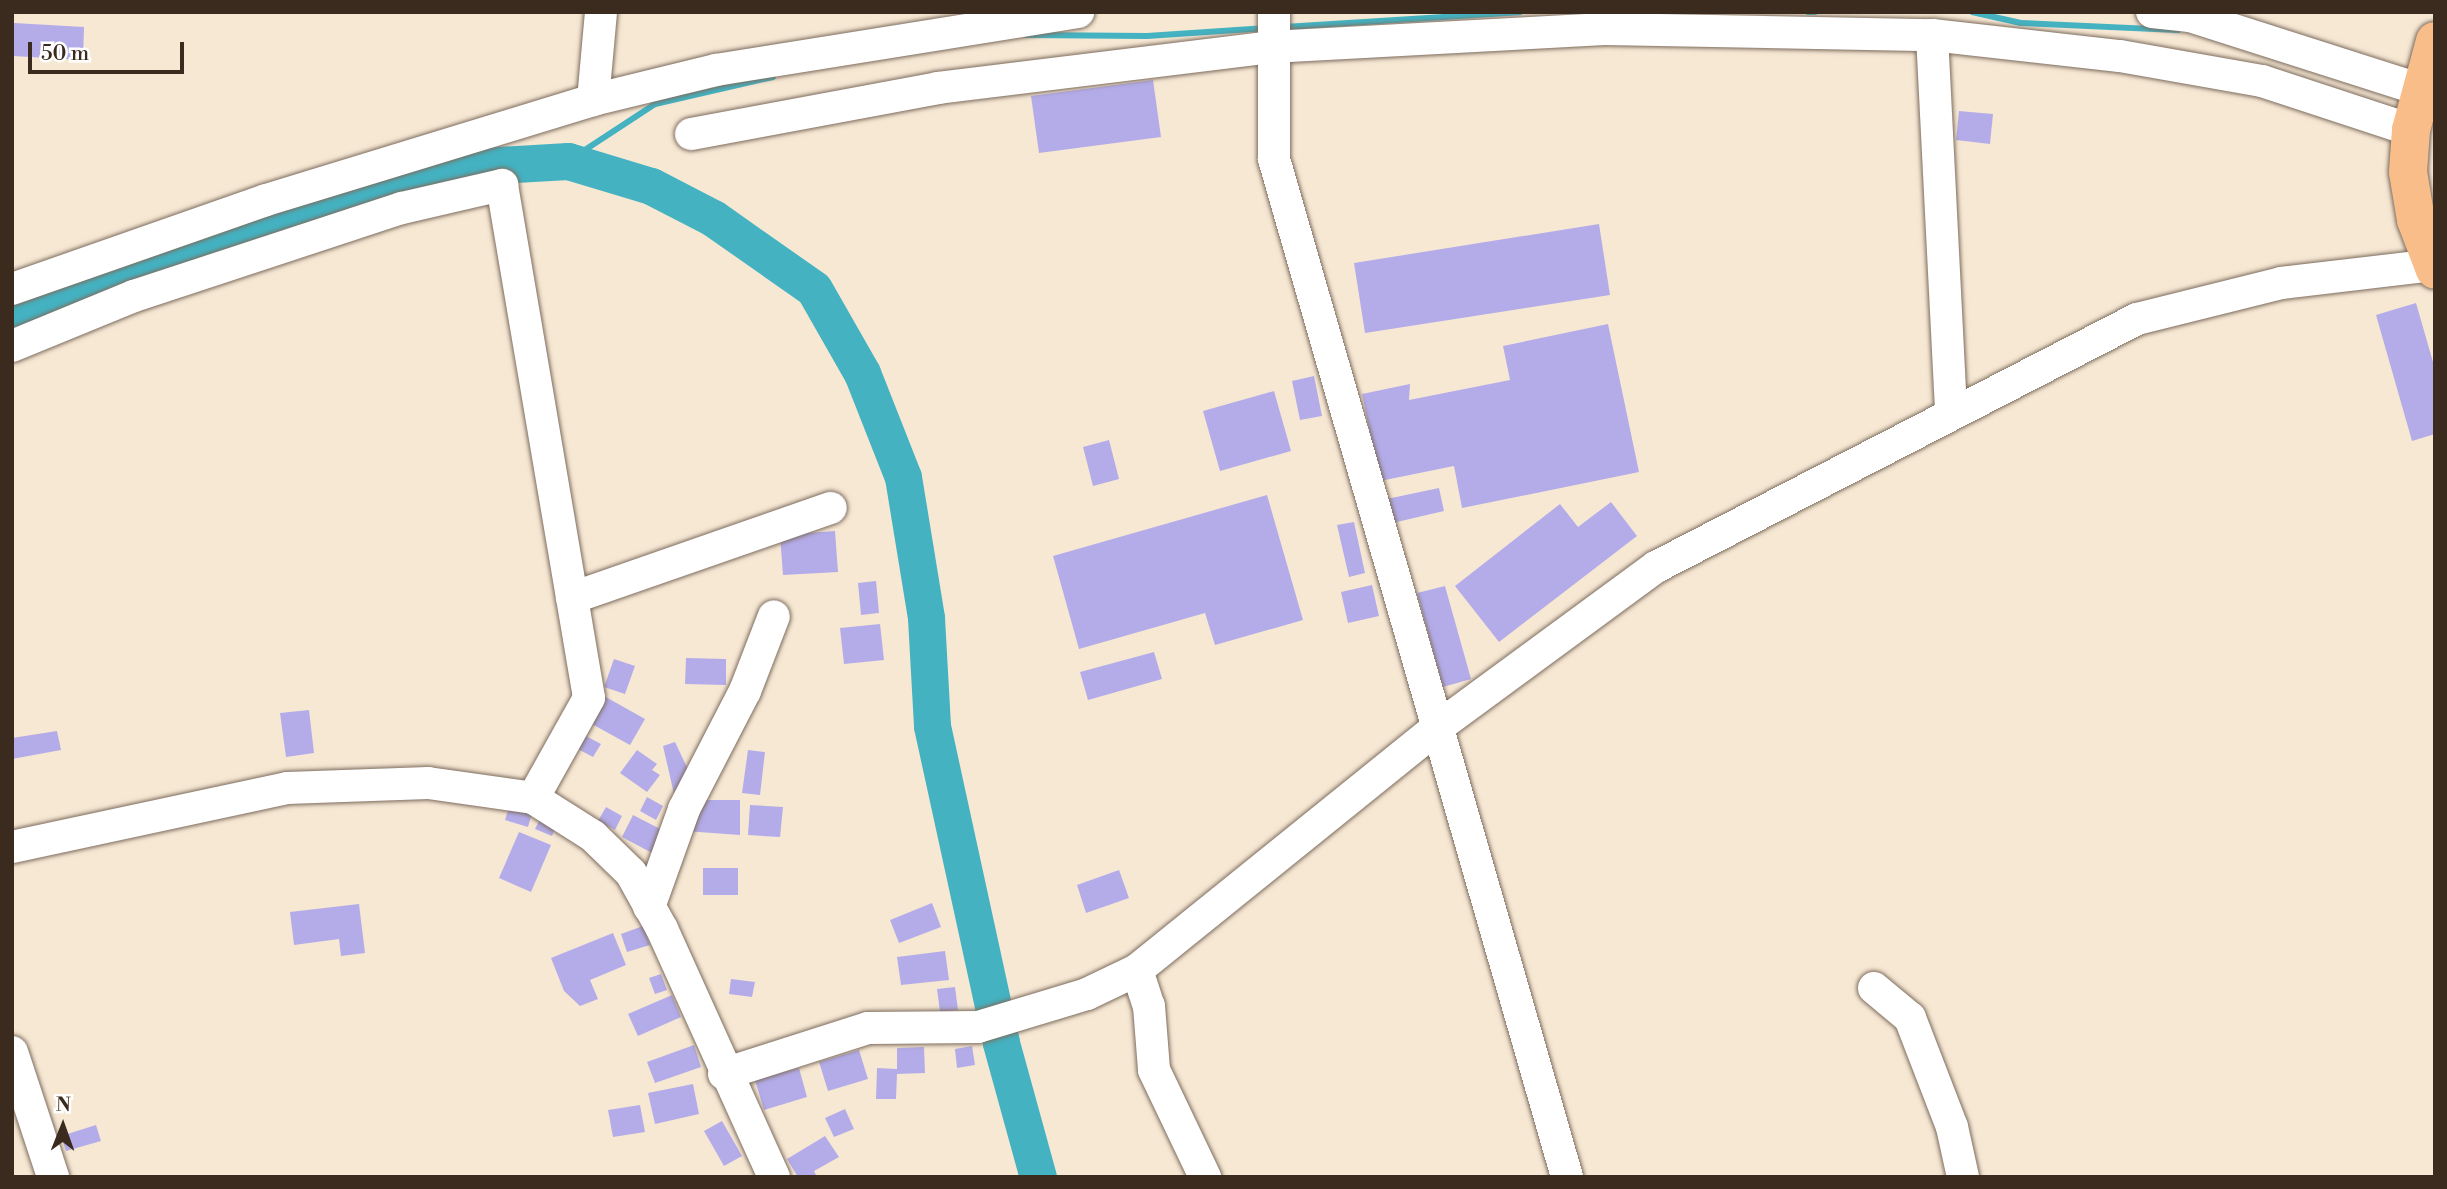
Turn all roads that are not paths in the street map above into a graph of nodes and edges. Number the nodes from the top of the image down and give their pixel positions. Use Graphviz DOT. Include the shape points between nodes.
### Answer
graph roads {
  1 [pos="601,12"];
  2 [pos="1077,12"];
  3 [pos="1274,12"];
  4 [pos="2152,12"];
  5 [pos="1932,35"];
  6 [pos="2435,41"];
  7 [pos="1270,47"];
  8 [pos="2422,90"];
  9 [pos="593,100"];
  10 [pos="2411,130"];
  11 [pos="691,134"];
  12 [pos="2434,267"];
  13 [pos="12,289"];
  14 [pos="12,346"];
  15 [pos="1951,413"];
  16 [pos="831,508"];
  17 [pos="572,598"];
  18 [pos="774,616"];
  19 [pos="1434,730"];
  20 [pos="533,798"];
  21 [pos="12,847"];
  22 [pos="649,907"];
  23 [pos="1137,970"];
  24 [pos="1874,988"];
  25 [pos="12,1052"];
  26 [pos="724,1074"];
  27 [pos="53,1177"];
  28 [pos="774,1177"];
  29 [pos="1205,1177"];
  30 [pos="1567,1177"];
  31 [pos="1964,1177"];
  1 -- 9 [label="street"];
  2 -- 9 [label="street" via="940,30 716,70"];
  3 -- 7 [label="street"];
  4 -- 8 [label="street" via="2190,16"];
  5 -- 7 [label="street" via="1605,29"];
  5 -- 10 [label="street" via="2120,56 2262,81"];
  5 -- 15 [label="street"];
  6 -- 8 [label="main road"];
  7 -- 11 [label="street" via="938,88"];
  7 -- 19 [label="street" via="1274,159"];
  8 -- 10 [label="main road"];
  9 -- 13 [label="street" via="265,201"];
  10 -- 12 [label="main road" via="2410,195"];
  12 -- 15 [label="street" via="2281,283 2137,320"];
  14 -- 17 [label="street" via="134,296 402,208 502,185"];
  15 -- 19 [label="street" via="1657,567"];
  16 -- 17 [label="street"];
  17 -- 20 [label="street" via="589,698"];
  18 -- 22 [label="street" via="745,691 684,809"];
  19 -- 23 [label="street"];
  19 -- 30 [label="street"];
  20 -- 21 [label="street" via="428,783 287,788"];
  20 -- 22 [label="street" via="593,836 631,873"];
  22 -- 26 [label="street"];
  23 -- 26 [label="street" via="1087,995 978,1027 868,1028"];
  23 -- 29 [label="street" via="1149,1006 1154,1070"];
  24 -- 31 [label="street" via="1910,1018 1952,1127"];
  25 -- 27 [label="street"];
  26 -- 28 [label="street"];
}
